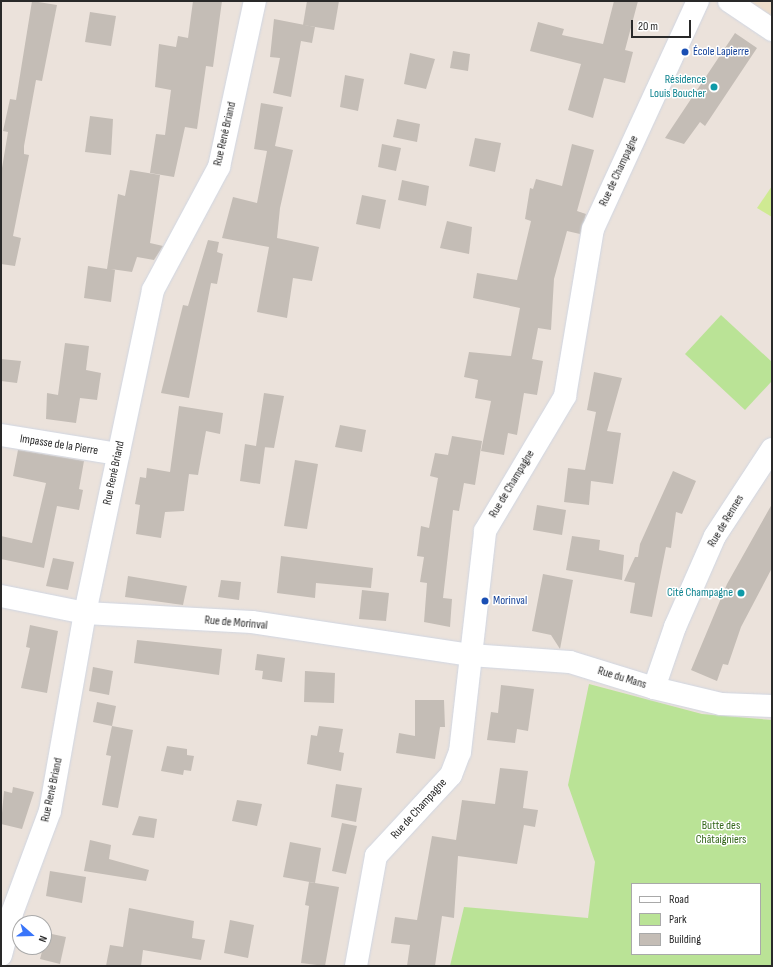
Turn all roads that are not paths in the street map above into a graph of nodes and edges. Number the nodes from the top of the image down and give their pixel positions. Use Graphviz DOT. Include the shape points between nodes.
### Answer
graph roads {
  1 [pos="254,1"];
  2 [pos="698,1"];
  3 [pos="729,1"];
  4 [pos="772,30"];
  5 [pos="1,435"];
  6 [pos="772,448"];
  7 [pos="118,454"];
  8 [pos="1,596"];
  9 [pos="85,613"];
  10 [pos="470,655"];
  11 [pos="654,688"];
  12 [pos="772,706"];
  13 [pos="1,954"];
  14 [pos="356,966"];
  1 -- 7 [label="street, Rue René Briand" via="219,167 153,290"];
  2 -- 10 [label="street, Rue de Champagne" via="592,229 565,396 484,531"];
  3 -- 4 [label="street"];
  5 -- 7 [label="street, Impasse de la Pierre"];
  6 -- 11 [label="street, Rue de Rennes" via="715,536 675,627"];
  7 -- 9 [label="street, Rue René Briand"];
  8 -- 9 [label="street, Rue de Morinval"];
  9 -- 10 [label="street, Rue de Morinval" via="252,622"];
  9 -- 13 [label="street, Rue René Briand" via="50,811 12,913"];
  10 -- 11 [label="street, Rue du Mans" via="570,662"];
  10 -- 14 [label="street, Rue de Champagne" via="460,752 451,775 376,856"];
  11 -- 12 [label="street, Rue du Mans" via="722,704"];
}
